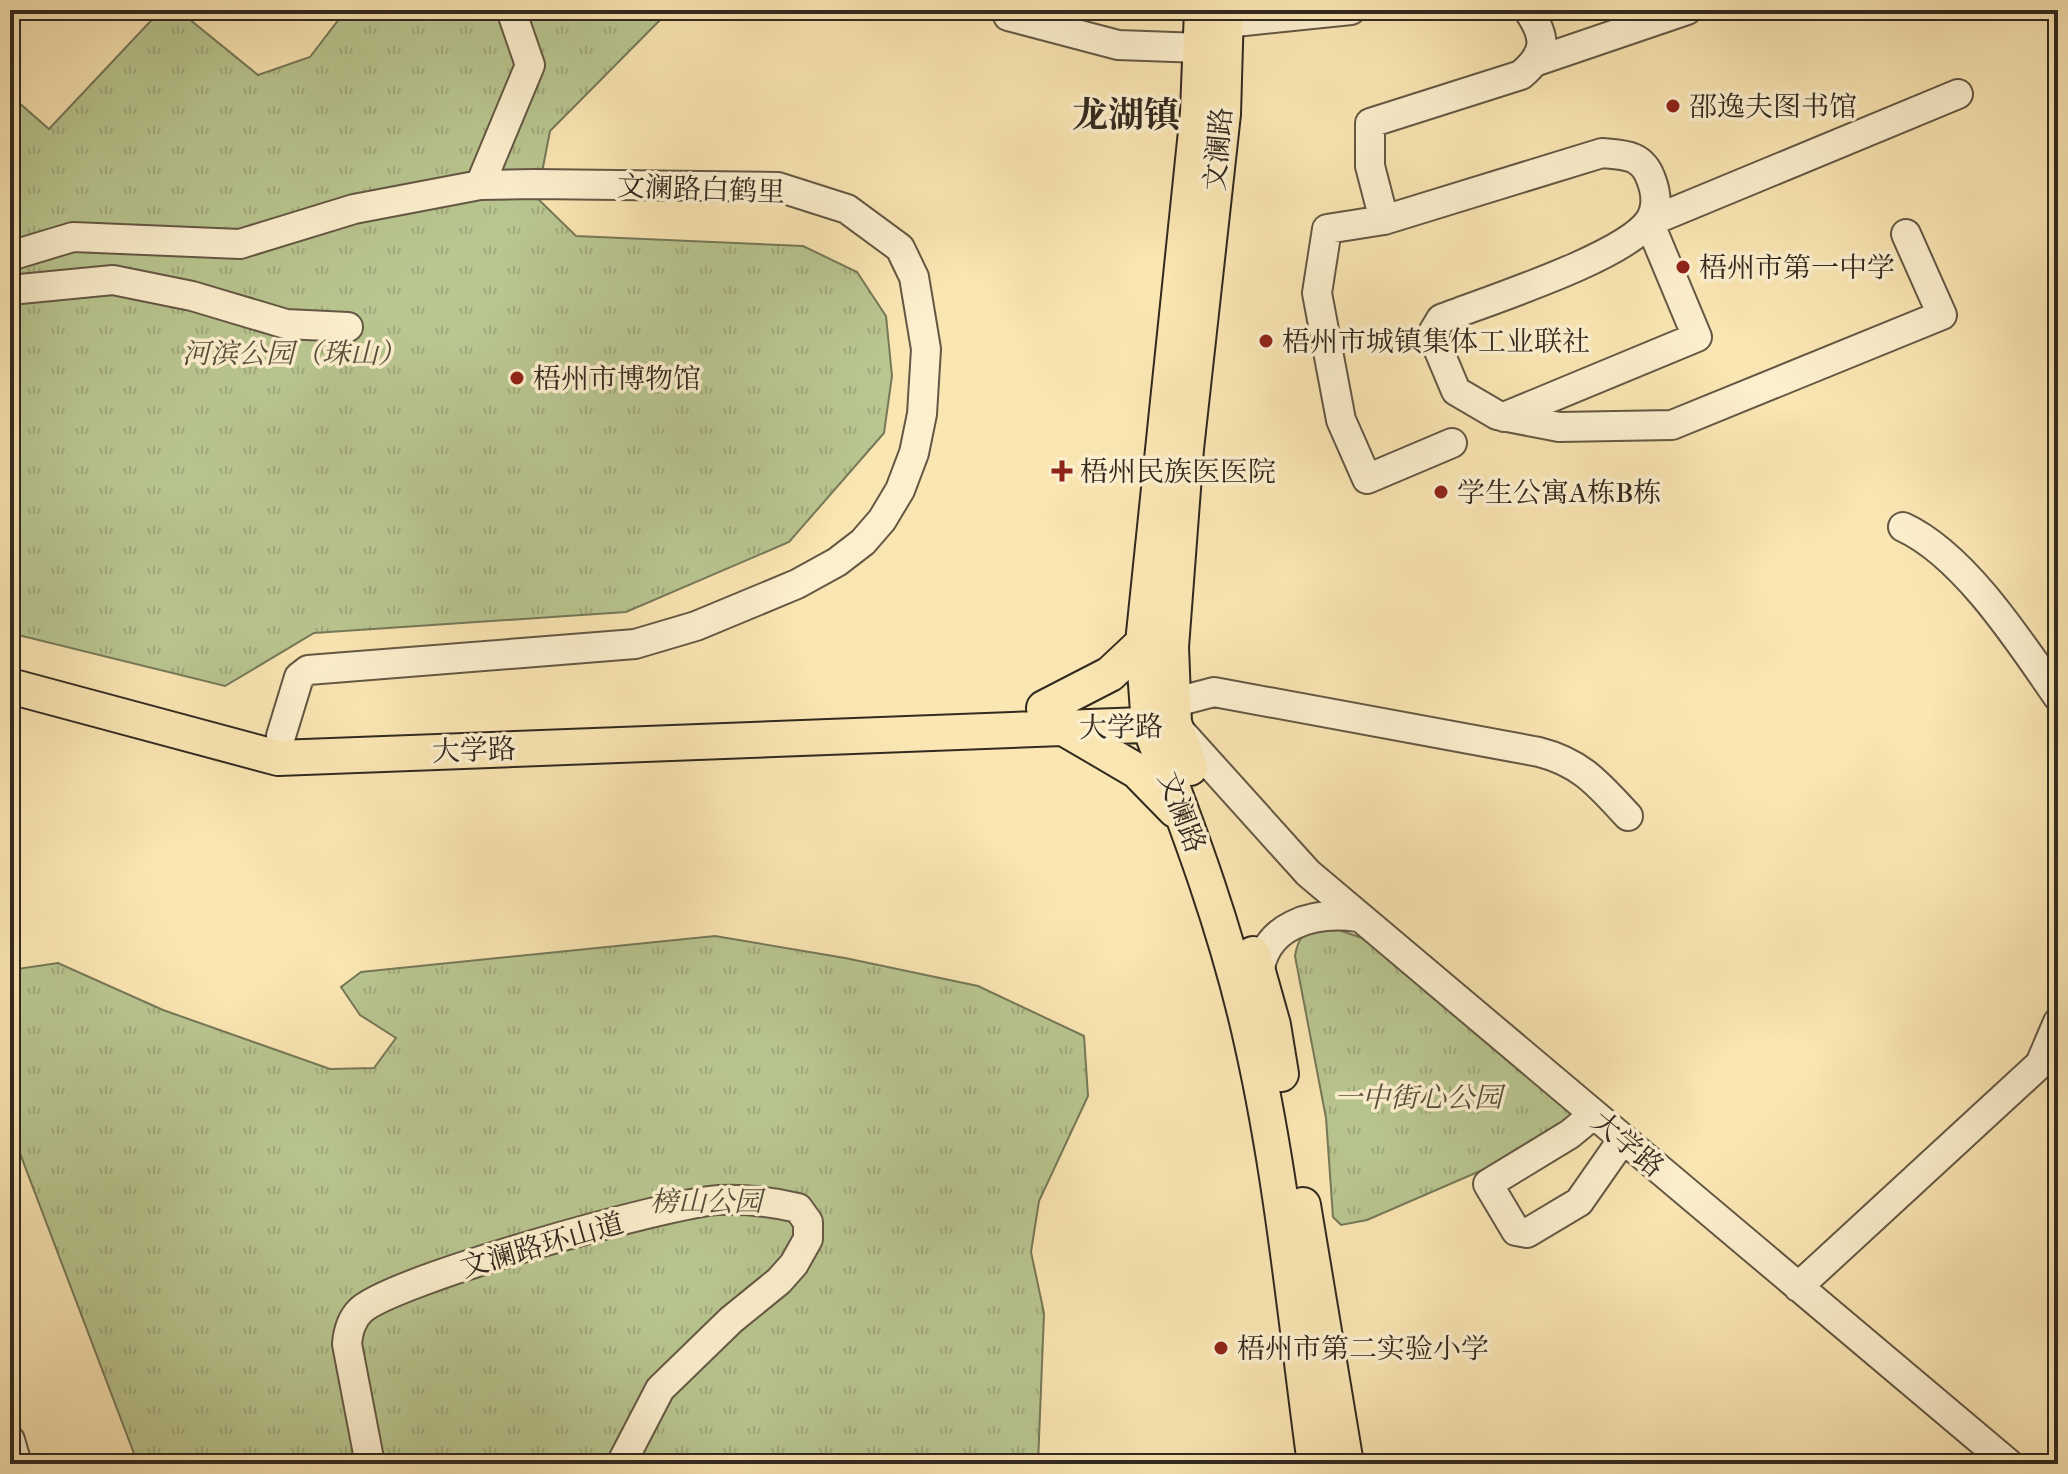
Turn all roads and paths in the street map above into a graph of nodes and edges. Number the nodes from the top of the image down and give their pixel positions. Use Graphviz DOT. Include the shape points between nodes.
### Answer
graph roads {
  1 [pos="511,10"];
  2 [pos="1351,10"];
  3 [pos="1528,10"];
  4 [pos="1687,10"];
  5 [pos="1218,14"];
  6 [pos="1008,16"];
  7 [pos="1201,48"];
  8 [pos="1537,61"];
  9 [pos="1958,94"];
  10 [pos="480,185"];
  11 [pos="1384,220"];
  12 [pos="1649,222"];
  13 [pos="1906,234"];
  14 [pos="10,256"];
  15 [pos="10,290"];
  16 [pos="348,327"];
  17 [pos="1504,417"];
  18 [pos="1452,443"];
  19 [pos="1903,527"];
  20 [pos="1143,643"];
  21 [pos="10,667"];
  22 [pos="10,686"];
  23 [pos="2058,697"];
  24 [pos="1160,714"];
  25 [pos="1054,718"];
  26 [pos="281,736"];
  27 [pos="1628,816"];
  28 [pos="1187,823"];
  29 [pos="1358,917"];
  30 [pos="1259,977"];
  31 [pos="2058,1022"];
  32 [pos="1593,1115"];
  33 [pos="1623,1139"];
  34 [pos="1798,1287"];
  35 [pos="10,1440"];
  36 [pos="17,1464"];
  37 [pos="370,1464"];
  38 [pos="621,1464"];
  39 [pos="1315,1464"];
  40 [pos="1346,1464"];
  41 [pos="2009,1464"];
  1 -- 10 [label="street" via="530,65"];
  2 -- 5 [label="street"];
  3 -- 8 [label="street" via="1539,27 1542,49"];
  4 -- 8 [label="street"];
  5 -- 7 [label="main road, 文澜路"];
  5 -- 24 [label="main road, 文澜路" via="1223,114"];
  6 -- 7 [label="street" via="1105,43"];
  7 -- 20 [label="main road, 文澜路"];
  8 -- 11 [label="street" via="1521,75 1370,123 1370,166"];
  9 -- 12 [label="street"];
  10 -- 14 [label="street, 文澜路白鹤里" via="354,209 240,244 73,237"];
  10 -- 26 [label="street, 文澜路白鹤里" via="778,187 847,209 875,226 900,248 922,312 925,379 914,453 900,490 863,542 797,584 696,626 635,644 308,670 299,677"];
  11 -- 12 [label="street" via="1602,153 1631,155 1647,169 1655,200"];
  11 -- 18 [label="street" via="1327,229 1317,293 1341,420 1367,479"];
  12 -- 17 [label="street" via="1697,337"];
  12 -- 17 [label="street" via="1618,247 1441,319 1432,334 1456,391"];
  13 -- 17 [label="street" via="1942,315 1672,425 1559,427"];
  15 -- 16 [label="street" via="113,280 286,324"];
  19 -- 23 [label="street" via="1940,551 2007,623"];
  20 -- 24 [label="main road, 文澜路"];
  20 -- 25 [label="main road"];
  21 -- 26 [label="main road, 大学路"];
  22 -- 25 [label="main road, 大学路" via="278,758"];
  24 -- 25 [label="main road, 大学路"];
  24 -- 27 [label="street" via="1214,692 1539,752 1580,767"];
  24 -- 28 [label="main road, 文澜路"];
  24 -- 29 [label="street, 大学路" via="1308,873"];
  24 -- 30 [label="main road, 文澜路" via="1235,893"];
  25 -- 26 [label="main road, 大学路"];
  25 -- 28 [label="main road" via="1137,771"];
  28 -- 39 [label="main road, 文澜路" via="1214,899 1252,1042 1272,1148"];
  29 -- 30 [label="street" via="1318,916 1283,931 1264,952"];
  29 -- 32 [label="street, 大学路"];
  30 -- 40 [label="main road, 文澜路" via="1273,1025"];
  31 -- 34 [label="street" via="2040,1064"];
  32 -- 33 [label="street, 大学路"];
  32 -- 33 [label="street" via="1488,1184 1516,1231 1527,1233 1579,1202"];
  33 -- 34 [label="street, 大学路"];
  34 -- 41 [label="street, 大学路"];
  35 -- 36 [label="street"];
  37 -- 38 [label="street, 文澜路环山道" via="347,1344 348,1330 360,1311 379,1297 463,1267 690,1204 746,1201 798,1208 808,1222 808,1239 794,1264 660,1389"];
}
